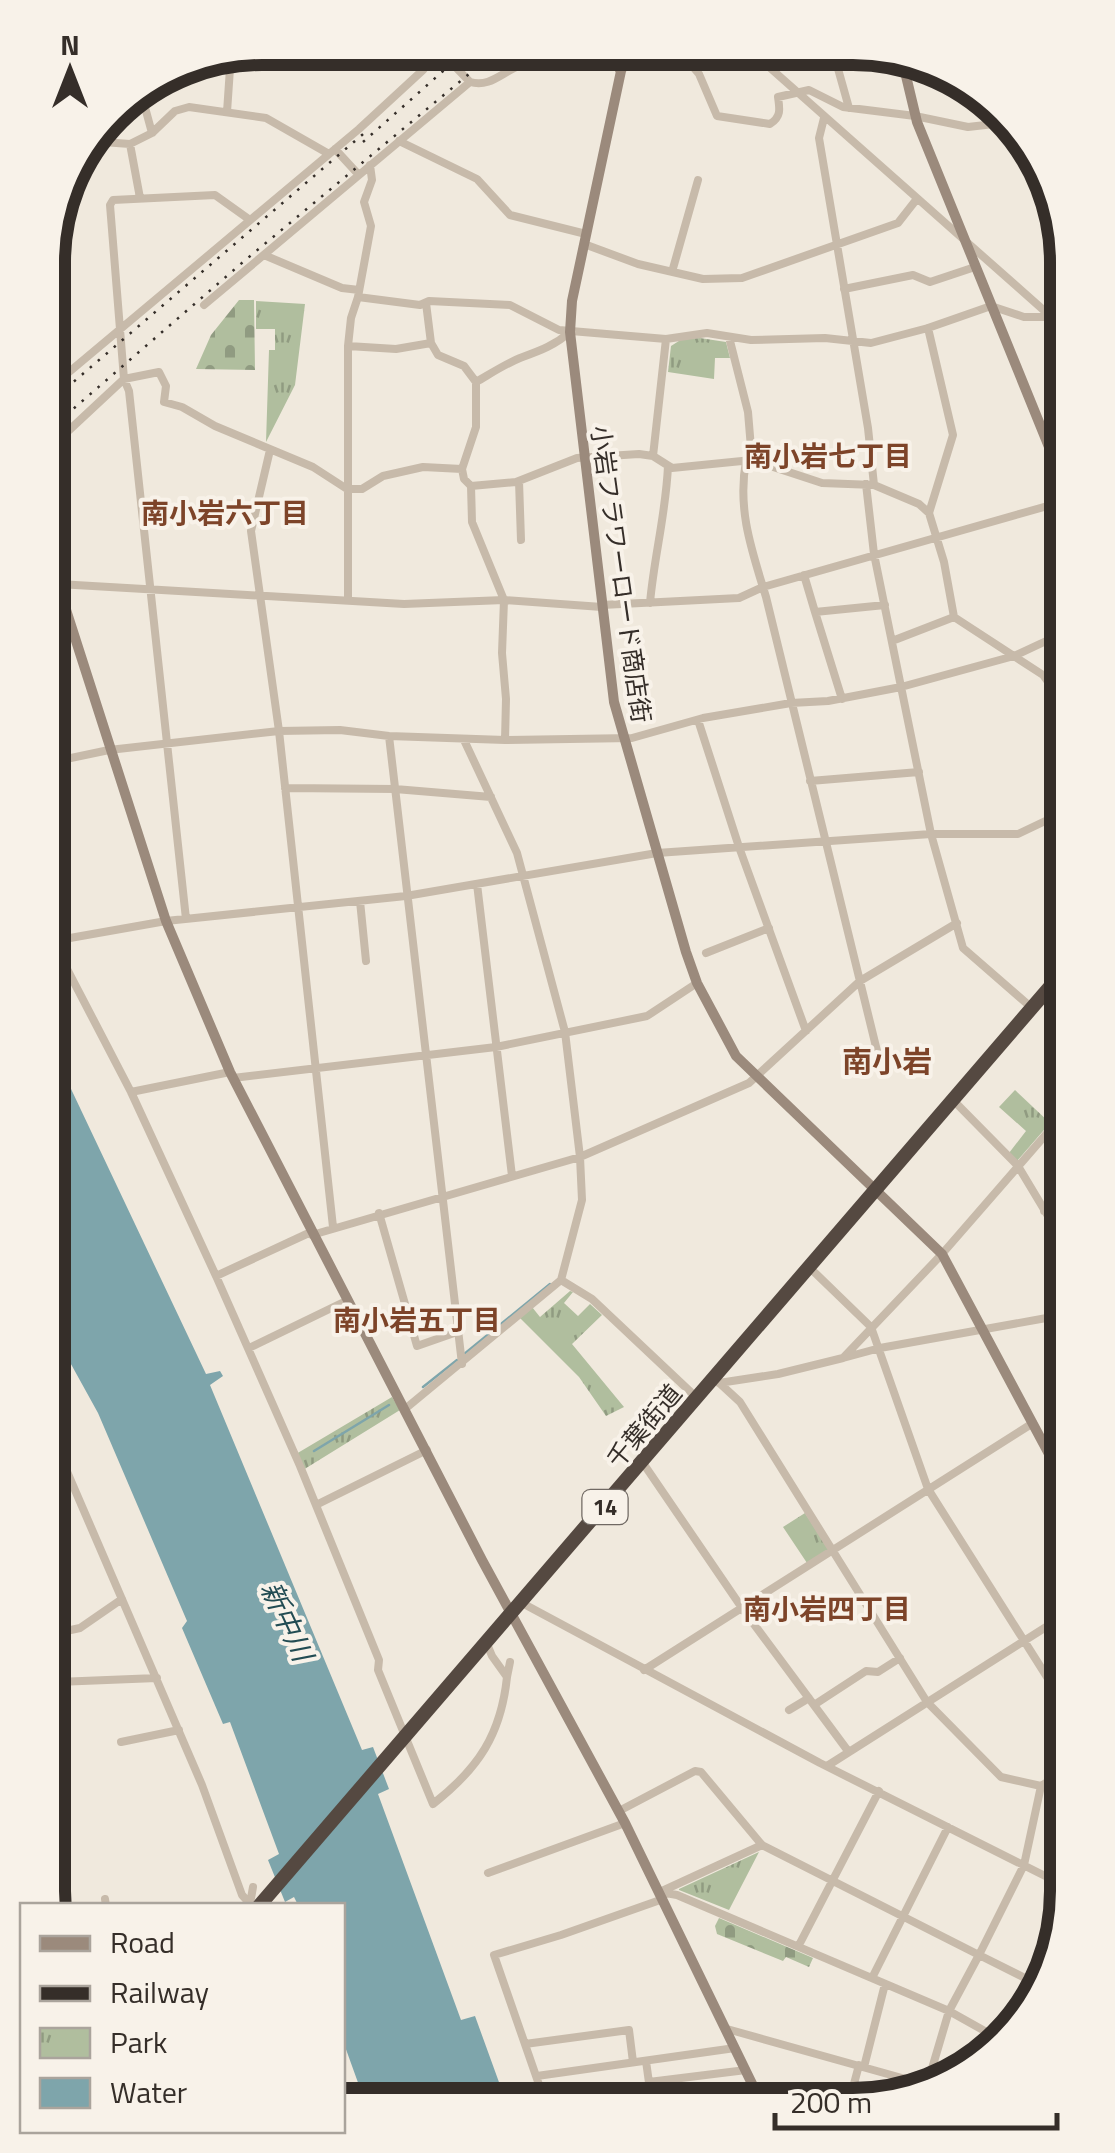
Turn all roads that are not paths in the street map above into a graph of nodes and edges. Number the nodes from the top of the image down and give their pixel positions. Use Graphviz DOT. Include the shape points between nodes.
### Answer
graph roads {
  1 [pos="425,65"];
  2 [pos="454,65"];
  3 [pos="520,65"];
  4 [pos="619,65"];
  5 [pos="623,65"];
  6 [pos="685,65"];
  7 [pos="767,65"];
  8 [pos="837,65"];
  9 [pos="230,68"];
  10 [pos="621,71"];
  11 [pos="905,72"];
  12 [pos="470,82"];
  13 [pos="796,93"];
  14 [pos="144,104"];
  15 [pos="849,108"];
  16 [pos="227,112"];
  17 [pos="915,116"];
  18 [pos="824,118"];
  19 [pos="993,124"];
  20 [pos="152,133"];
  21 [pos="399,141"];
  22 [pos="106,142"];
  23 [pos="130,144"];
  24 [pos="332,152"];
  25 [pos="370,165"];
  26 [pos="358,174"];
  27 [pos="698,180"];
  28 [pos="140,198"];
  29 [pos="916,200"];
  30 [pos="250,220"];
  31 [pos="585,239"];
  32 [pos="966,242"];
  33 [pos="836,244"];
  34 [pos="264,255"];
  35 [pos="976,266"];
  36 [pos="672,272"];
  37 [pos="844,289"];
  38 [pos="359,293"];
  39 [pos="426,303"];
  40 [pos="204,305"];
  41 [pos="991,306"];
  42 [pos="1050,314"];
  43 [pos="1050,318"];
  44 [pos="928,328"];
  45 [pos="122,329"];
  46 [pos="570,332"];
  47 [pos="729,337"];
  48 [pos="666,339"];
  49 [pos="853,341"];
  50 [pos="431,343"];
  51 [pos="348,346"];
  52 [pos="65,373"];
  53 [pos="124,379"];
  54 [pos="476,382"];
  55 [pos="65,434"];
  56 [pos="1050,447"];
  57 [pos="270,450"];
  58 [pos="653,456"];
  59 [pos="584,457"];
  60 [pos="749,461"];
  61 [pos="668,466"];
  62 [pos="462,468"];
  63 [pos="520,481"];
  64 [pos="870,484"];
  65 [pos="471,486"];
  66 [pos="347,489"];
  67 [pos="1050,505"];
  68 [pos="929,513"];
  69 [pos="938,536"];
  70 [pos="521,540"];
  71 [pos="874,554"];
  72 [pos="804,575"];
  73 [pos="65,583"];
  74 [pos="763,587"];
  75 [pos="150,588"];
  76 [pos="260,595"];
  77 [pos="348,599"];
  78 [pos="504,600"];
  79 [pos="650,603"];
  80 [pos="885,605"];
  81 [pos="602,606"];
  82 [pos="815,612"];
  83 [pos="65,613"];
  84 [pos="954,617"];
  85 [pos="1050,639"];
  86 [pos="892,641"];
  87 [pos="1014,656"];
  88 [pos="1050,684"];
  89 [pos="902,687"];
  90 [pos="842,698"];
  91 [pos="791,703"];
  92 [pos="698,720"];
  93 [pos="280,731"];
  94 [pos="389,736"];
  95 [pos="623,738"];
  96 [pos="464,740"];
  97 [pos="505,740"];
  98 [pos="168,744"];
  99 [pos="109,750"];
  100 [pos="65,759"];
  101 [pos="919,772"];
  102 [pos="810,781"];
  103 [pos="286,788"];
  104 [pos="394,789"];
  105 [pos="491,797"];
  106 [pos="1050,819"];
  107 [pos="931,834"];
  108 [pos="825,841"];
  109 [pos="739,847"];
  110 [pos="657,853"];
  111 [pos="523,875"];
  112 [pos="477,884"];
  113 [pos="406,896"];
  114 [pos="360,901"];
  115 [pos="298,906"];
  116 [pos="186,919"];
  117 [pos="166,921"];
  118 [pos="956,923"];
  119 [pos="769,928"];
  120 [pos="65,939"];
  121 [pos="706,953"];
  122 [pos="366,961"];
  123 [pos="65,964"];
  124 [pos="860,981"];
  125 [pos="696,983"];
  126 [pos="1050,987"];
  127 [pos="1032,1008"];
  128 [pos="806,1031"];
  129 [pos="565,1032"];
  130 [pos="496,1047"];
  131 [pos="424,1054"];
  132 [pos="879,1059"];
  133 [pos="316,1067"];
  134 [pos="231,1076"];
  135 [pos="757,1078"];
  136 [pos="131,1092"];
  137 [pos="953,1100"];
  138 [pos="1050,1130"];
  139 [pos="580,1157"];
  140 [pos="1018,1166"];
  141 [pos="512,1176"];
  142 [pos="874,1189"];
  143 [pos="441,1196"];
  144 [pos="1050,1210"];
  145 [pos="1044,1211"];
  146 [pos="379,1213"];
  147 [pos="1050,1220"];
  148 [pos="333,1227"];
  149 [pos="312,1233"];
  150 [pos="942,1254"];
  151 [pos="808,1267"];
  152 [pos="216,1276"];
  153 [pos="561,1280"];
  154 [pos="348,1300"];
  155 [pos="1050,1318"];
  156 [pos="871,1327"];
  157 [pos="982,1330"];
  158 [pos="456,1332"];
  159 [pos="249,1348"];
  160 [pos="880,1348"];
  161 [pos="843,1358"];
  162 [pos="462,1364"];
  163 [pos="717,1381"];
  164 [pos="697,1398"];
  165 [pos="405,1409"];
  166 [pos="1033,1423"];
  167 [pos="427,1450"];
  168 [pos="1050,1456"];
  169 [pos="643,1463"];
  170 [pos="65,1467"];
  171 [pos="928,1488"];
  172 [pos="316,1505"];
  173 [pos="833,1551"];
  174 [pos="122,1599"];
  175 [pos="742,1608"];
  176 [pos="517,1609"];
  177 [pos="1050,1625"];
  178 [pos="65,1631"];
  179 [pos="1025,1641"];
  180 [pos="488,1644"];
  181 [pos="900,1658"];
  182 [pos="510,1662"];
  183 [pos="644,1670"];
  184 [pos="507,1676"];
  185 [pos="157,1678"];
  186 [pos="1050,1681"];
  187 [pos="65,1682"];
  188 [pos="812,1701"];
  189 [pos="927,1702"];
  190 [pos="789,1710"];
  191 [pos="179,1730"];
  192 [pos="122,1742"];
  193 [pos="401,1743"];
  194 [pos="848,1751"];
  195 [pos="828,1766"];
  196 [pos="1050,1780"];
  197 [pos="1041,1786"];
  198 [pos="879,1791"];
  199 [pos="619,1811"];
  200 [pos="626,1823"];
  201 [pos="948,1828"];
  202 [pos="762,1845"];
  203 [pos="1024,1865"];
  204 [pos="488,1873"];
  205 [pos="1050,1878"];
  206 [pos="832,1880"];
  207 [pos="254,1887"];
  208 [pos="661,1895"];
  209 [pos="254,1903"];
  210 [pos="256,1903"];
  211 [pos="257,1903"];
  212 [pos="903,1916"];
  213 [pos="799,1945"];
  214 [pos="978,1955"];
  215 [pos="872,1978"];
  216 [pos="1029,1980"];
  217 [pos="884,1984"];
  218 [pos="949,2011"];
  219 [pos="727,2029"];
  220 [pos="989,2033"];
  221 [pos="526,2044"];
  222 [pos="736,2048"];
  223 [pos="646,2060"];
  224 [pos="633,2062"];
  225 [pos="862,2066"];
  226 [pos="746,2070"];
  227 [pos="931,2072"];
  228 [pos="536,2076"];
  229 [pos="905,2081"];
  230 [pos="540,2088"];
  231 [pos="754,2088"];
  232 [pos="854,2088"];
  1 -- 24 [label="street"];
  2 -- 12 [label="street"];
  3 -- 12 [label="street" via="487,83"];
  4 -- 10 [label="street"];
  5 -- 10 [label="street, 小岩フラワーロード商店街"];
  6 -- 13 [label="street" via="700,74 717,116 770,124 780,111 778,97"];
  7 -- 13 [label="street"];
  8 -- 15 [label="street"];
  9 -- 16 [label="street"];
  10 -- 31 [label="street, 小岩フラワーロード商店街"];
  11 -- 17 [label="street"];
  12 -- 21 [label="street"];
  13 -- 15 [label="street" via="808,90"];
  13 -- 18 [label="street"];
  14 -- 20 [label="street"];
  15 -- 17 [label="street"];
  16 -- 20 [label="street" via="189,107"];
  16 -- 24 [label="street" via="270,120"];
  17 -- 19 [label="street" via="968,127"];
  17 -- 32 [label="street"];
  18 -- 29 [label="street"];
  18 -- 33 [label="street" via="819,138"];
  20 -- 23 [label="street"];
  21 -- 25 [label="street"];
  21 -- 31 [label="street" via="477,179 510,214"];
  22 -- 23 [label="street"];
  23 -- 28 [label="street"];
  24 -- 26 [label="street"];
  24 -- 30 [label="street"];
  25 -- 26 [label="street"];
  25 -- 38 [label="street" via="364,202 371,226"];
  26 -- 34 [label="street"];
  27 -- 36 [label="street"];
  28 -- 30 [label="street" via="216,195"];
  28 -- 45 [label="street" via="110,205"];
  29 -- 32 [label="street"];
  29 -- 33 [label="street" via="898,223"];
  30 -- 45 [label="street"];
  31 -- 36 [label="street"];
  31 -- 46 [label="street, 小岩フラワーロード商店街"];
  32 -- 35 [label="street"];
  32 -- 42 [label="street"];
  33 -- 36 [label="street" via="742,278 703,280"];
  33 -- 37 [label="street"];
  34 -- 38 [label="street"];
  34 -- 40 [label="street"];
  35 -- 37 [label="street" via="930,282 913,275"];
  35 -- 41 [label="street"];
  37 -- 49 [label="street"];
  38 -- 39 [label="street"];
  38 -- 51 [label="street"];
  39 -- 46 [label="street" via="510,305"];
  39 -- 50 [label="street"];
  41 -- 43 [label="street" via="1024,318"];
  41 -- 44 [label="street"];
  41 -- 56 [label="street"];
  44 -- 49 [label="street" via="871,343"];
  44 -- 68 [label="street" via="953,435"];
  45 -- 52 [label="street"];
  45 -- 53 [label="street"];
  46 -- 48 [label="street"];
  46 -- 54 [label="street"];
  46 -- 59 [label="street, 小岩フラワーロード商店街"];
  47 -- 48 [label="street" via="693,333"];
  47 -- 49 [label="street"];
  47 -- 60 [label="street" via="748,412"];
  48 -- 58 [label="street"];
  49 -- 64 [label="street"];
  50 -- 51 [label="street"];
  50 -- 54 [label="street"];
  51 -- 66 [label="street"];
  53 -- 55 [label="street"];
  53 -- 57 [label="street" via="159,372 164,402"];
  53 -- 75 [label="street"];
  54 -- 62 [label="street" via="476,427"];
  57 -- 66 [label="street"];
  57 -- 76 [label="street" via="252,531"];
  58 -- 59 [label="street"];
  58 -- 61 [label="street"];
  59 -- 63 [label="street"];
  59 -- 81 [label="street, 小岩フラワーロード商店街"];
  60 -- 61 [label="street"];
  60 -- 64 [label="street" via="822,483"];
  60 -- 74 [label="street" via="742,503"];
  61 -- 79 [label="street"];
  62 -- 65 [label="street"];
  62 -- 66 [label="street" via="423,467"];
  63 -- 65 [label="street"];
  63 -- 70 [label="street"];
  64 -- 68 [label="street"];
  64 -- 71 [label="street"];
  65 -- 78 [label="street" via="472,522"];
  66 -- 77 [label="street"];
  67 -- 69 [label="street"];
  68 -- 69 [label="street"];
  69 -- 71 [label="street"];
  69 -- 84 [label="street"];
  71 -- 72 [label="street"];
  71 -- 80 [label="street"];
  72 -- 74 [label="street"];
  72 -- 82 [label="street"];
  73 -- 75 [label="street"];
  74 -- 79 [label="street" via="739,598"];
  74 -- 91 [label="street"];
  75 -- 76 [label="street"];
  75 -- 98 [label="street"];
  76 -- 77 [label="street"];
  76 -- 93 [label="street"];
  77 -- 78 [label="street"];
  78 -- 81 [label="street"];
  78 -- 97 [label="street"];
  79 -- 81 [label="street"];
  80 -- 82 [label="street"];
  80 -- 86 [label="street"];
  81 -- 95 [label="street, 小岩フラワーロード商店街"];
  82 -- 90 [label="street"];
  83 -- 99 [label="street"];
  84 -- 86 [label="street"];
  84 -- 87 [label="street"];
  85 -- 87 [label="street"];
  86 -- 89 [label="street"];
  87 -- 88 [label="street"];
  87 -- 89 [label="street"];
  89 -- 90 [label="street"];
  89 -- 101 [label="street"];
  90 -- 91 [label="street"];
  91 -- 92 [label="street"];
  91 -- 102 [label="street"];
  92 -- 95 [label="street"];
  92 -- 109 [label="street"];
  93 -- 94 [label="street"];
  93 -- 98 [label="street"];
  93 -- 103 [label="street"];
  94 -- 96 [label="street"];
  94 -- 104 [label="street"];
  95 -- 97 [label="street"];
  95 -- 110 [label="street, 小岩フラワーロード商店街"];
  96 -- 97 [label="street"];
  96 -- 105 [label="street"];
  98 -- 99 [label="street"];
  98 -- 116 [label="street"];
  99 -- 100 [label="street"];
  99 -- 117 [label="street"];
  101 -- 102 [label="street"];
  101 -- 107 [label="street"];
  102 -- 108 [label="street"];
  103 -- 104 [label="street"];
  103 -- 115 [label="street"];
  104 -- 105 [label="street"];
  104 -- 113 [label="street"];
  105 -- 111 [label="street"];
  106 -- 107 [label="street" via="1018,834"];
  107 -- 108 [label="street"];
  107 -- 118 [label="street"];
  108 -- 109 [label="street"];
  108 -- 124 [label="street"];
  109 -- 110 [label="street"];
  109 -- 119 [label="street"];
  110 -- 111 [label="street"];
  110 -- 125 [label="street, 小岩フラワーロード商店街"];
  111 -- 112 [label="street"];
  111 -- 129 [label="street"];
  112 -- 113 [label="street"];
  112 -- 130 [label="street"];
  113 -- 114 [label="street"];
  113 -- 131 [label="street"];
  114 -- 115 [label="street"];
  114 -- 122 [label="street"];
  115 -- 116 [label="street"];
  115 -- 133 [label="street"];
  116 -- 117 [label="street"];
  117 -- 120 [label="street"];
  117 -- 134 [label="street"];
  118 -- 124 [label="street"];
  118 -- 127 [label="street" via="963,948"];
  119 -- 121 [label="street"];
  119 -- 128 [label="street"];
  123 -- 136 [label="street"];
  124 -- 128 [label="street"];
  124 -- 132 [label="street"];
  125 -- 129 [label="street" via="647,1016"];
  125 -- 135 [label="street, 小岩フラワーロード商店街" via="731,1049"];
  126 -- 127 [label="highway, 千葉街道 / 14"];
  127 -- 137 [label="highway, 千葉街道 / 14"];
  128 -- 135 [label="street"];
  129 -- 130 [label="street"];
  129 -- 139 [label="street"];
  130 -- 131 [label="street"];
  130 -- 141 [label="street"];
  131 -- 133 [label="street"];
  131 -- 143 [label="street"];
  133 -- 134 [label="street"];
  133 -- 148 [label="street"];
  134 -- 136 [label="street"];
  134 -- 149 [label="street"];
  135 -- 139 [label="street"];
  135 -- 142 [label="street, 小岩フラワーロード商店街"];
  136 -- 152 [label="street"];
  137 -- 140 [label="street"];
  137 -- 142 [label="highway, 千葉街道 / 14"];
  138 -- 140 [label="street"];
  139 -- 141 [label="street"];
  139 -- 153 [label="street" via="582,1200"];
  140 -- 145 [label="street"];
  140 -- 150 [label="street"];
  141 -- 143 [label="street"];
  142 -- 150 [label="street, 小岩フラワーロード商店街"];
  142 -- 151 [label="highway, 千葉街道 / 14"];
  143 -- 146 [label="street"];
  143 -- 158 [label="street"];
  144 -- 145 [label="street"];
  145 -- 147 [label="street"];
  146 -- 148 [label="street"];
  146 -- 158 [label="street" via="417,1346"];
  148 -- 149 [label="street"];
  149 -- 152 [label="street"];
  149 -- 154 [label="street"];
  150 -- 156 [label="street"];
  150 -- 157 [label="street, 小岩フラワーロード商店街"];
  151 -- 156 [label="street"];
  151 -- 163 [label="highway, 千葉街道 / 14"];
  152 -- 159 [label="street"];
  153 -- 162 [label="street"];
  153 -- 164 [label="street" via="592,1299"];
  154 -- 159 [label="street"];
  154 -- 165 [label="street"];
  155 -- 157 [label="street"];
  156 -- 160 [label="street"];
  156 -- 161 [label="street"];
  157 -- 160 [label="street"];
  157 -- 166 [label="street, 小岩フラワーロード商店街"];
  158 -- 162 [label="street"];
  159 -- 172 [label="street"];
  160 -- 161 [label="street"];
  160 -- 171 [label="street"];
  161 -- 163 [label="street"];
  162 -- 165 [label="street"];
  163 -- 164 [label="highway, 千葉街道 / 14"];
  163 -- 173 [label="street" via="740,1402"];
  164 -- 169 [label="highway, 千葉街道 / 14"];
  165 -- 167 [label="street"];
  166 -- 168 [label="street, 小岩フラワーロード商店街"];
  166 -- 171 [label="street"];
  167 -- 172 [label="street"];
  167 -- 176 [label="street"];
  169 -- 175 [label="street"];
  169 -- 176 [label="highway, 千葉街道 / 14"];
  170 -- 174 [label="street"];
  171 -- 173 [label="street"];
  171 -- 179 [label="street"];
  172 -- 193 [label="street" via="379,1660"];
  173 -- 175 [label="street"];
  173 -- 181 [label="street"];
  174 -- 178 [label="street"];
  174 -- 185 [label="street"];
  175 -- 183 [label="street"];
  175 -- 188 [label="street"];
  176 -- 180 [label="highway, 千葉街道 / 14"];
  176 -- 183 [label="street"];
  176 -- 199 [label="street"];
  177 -- 179 [label="street"];
  179 -- 186 [label="street"];
  179 -- 189 [label="street"];
  180 -- 184 [label="street"];
  180 -- 193 [label="highway, 千葉街道 / 14"];
  181 -- 188 [label="street"];
  181 -- 189 [label="street"];
  182 -- 184 [label="street"];
  183 -- 195 [label="street"];
  184 -- 193 [label="street" via="494,1736 433,1804"];
  185 -- 187 [label="street"];
  185 -- 191 [label="street"];
  188 -- 190 [label="street"];
  188 -- 194 [label="street"];
  189 -- 194 [label="street"];
  189 -- 197 [label="street" via="1002,1777"];
  191 -- 192 [label="street"];
  191 -- 209 [label="street" via="242,1895"];
  193 -- 211 [label="highway, 千葉街道 / 14"];
  194 -- 195 [label="street"];
  195 -- 198 [label="street"];
  196 -- 197 [label="street"];
  197 -- 203 [label="street"];
  198 -- 201 [label="street"];
  198 -- 206 [label="street"];
  199 -- 200 [label="street"];
  199 -- 202 [label="street" via="701,1772"];
  200 -- 204 [label="street"];
  200 -- 208 [label="street"];
  201 -- 203 [label="street"];
  201 -- 212 [label="street"];
  202 -- 206 [label="street"];
  202 -- 208 [label="street"];
  203 -- 205 [label="street"];
  203 -- 214 [label="street"];
  206 -- 212 [label="street"];
  206 -- 213 [label="street"];
  207 -- 210 [label="street"];
  208 -- 213 [label="street" via="678,1895"];
  208 -- 219 [label="street"];
  208 -- 221 [label="street" via="494,1954"];
  212 -- 214 [label="street"];
  212 -- 215 [label="street"];
  213 -- 215 [label="street"];
  214 -- 216 [label="street"];
  214 -- 218 [label="street"];
  215 -- 217 [label="street"];
  217 -- 218 [label="street"];
  217 -- 225 [label="street"];
  218 -- 220 [label="street"];
  218 -- 227 [label="street"];
  219 -- 222 [label="street"];
  219 -- 225 [label="street"];
  221 -- 224 [label="street" via="629,2030"];
  221 -- 228 [label="street"];
  222 -- 223 [label="street"];
  222 -- 226 [label="street"];
  223 -- 224 [label="street"];
  223 -- 226 [label="street" via="650,2086"];
  224 -- 228 [label="street"];
  225 -- 229 [label="street"];
  225 -- 232 [label="street"];
  226 -- 231 [label="street"];
  228 -- 230 [label="street"];
}
